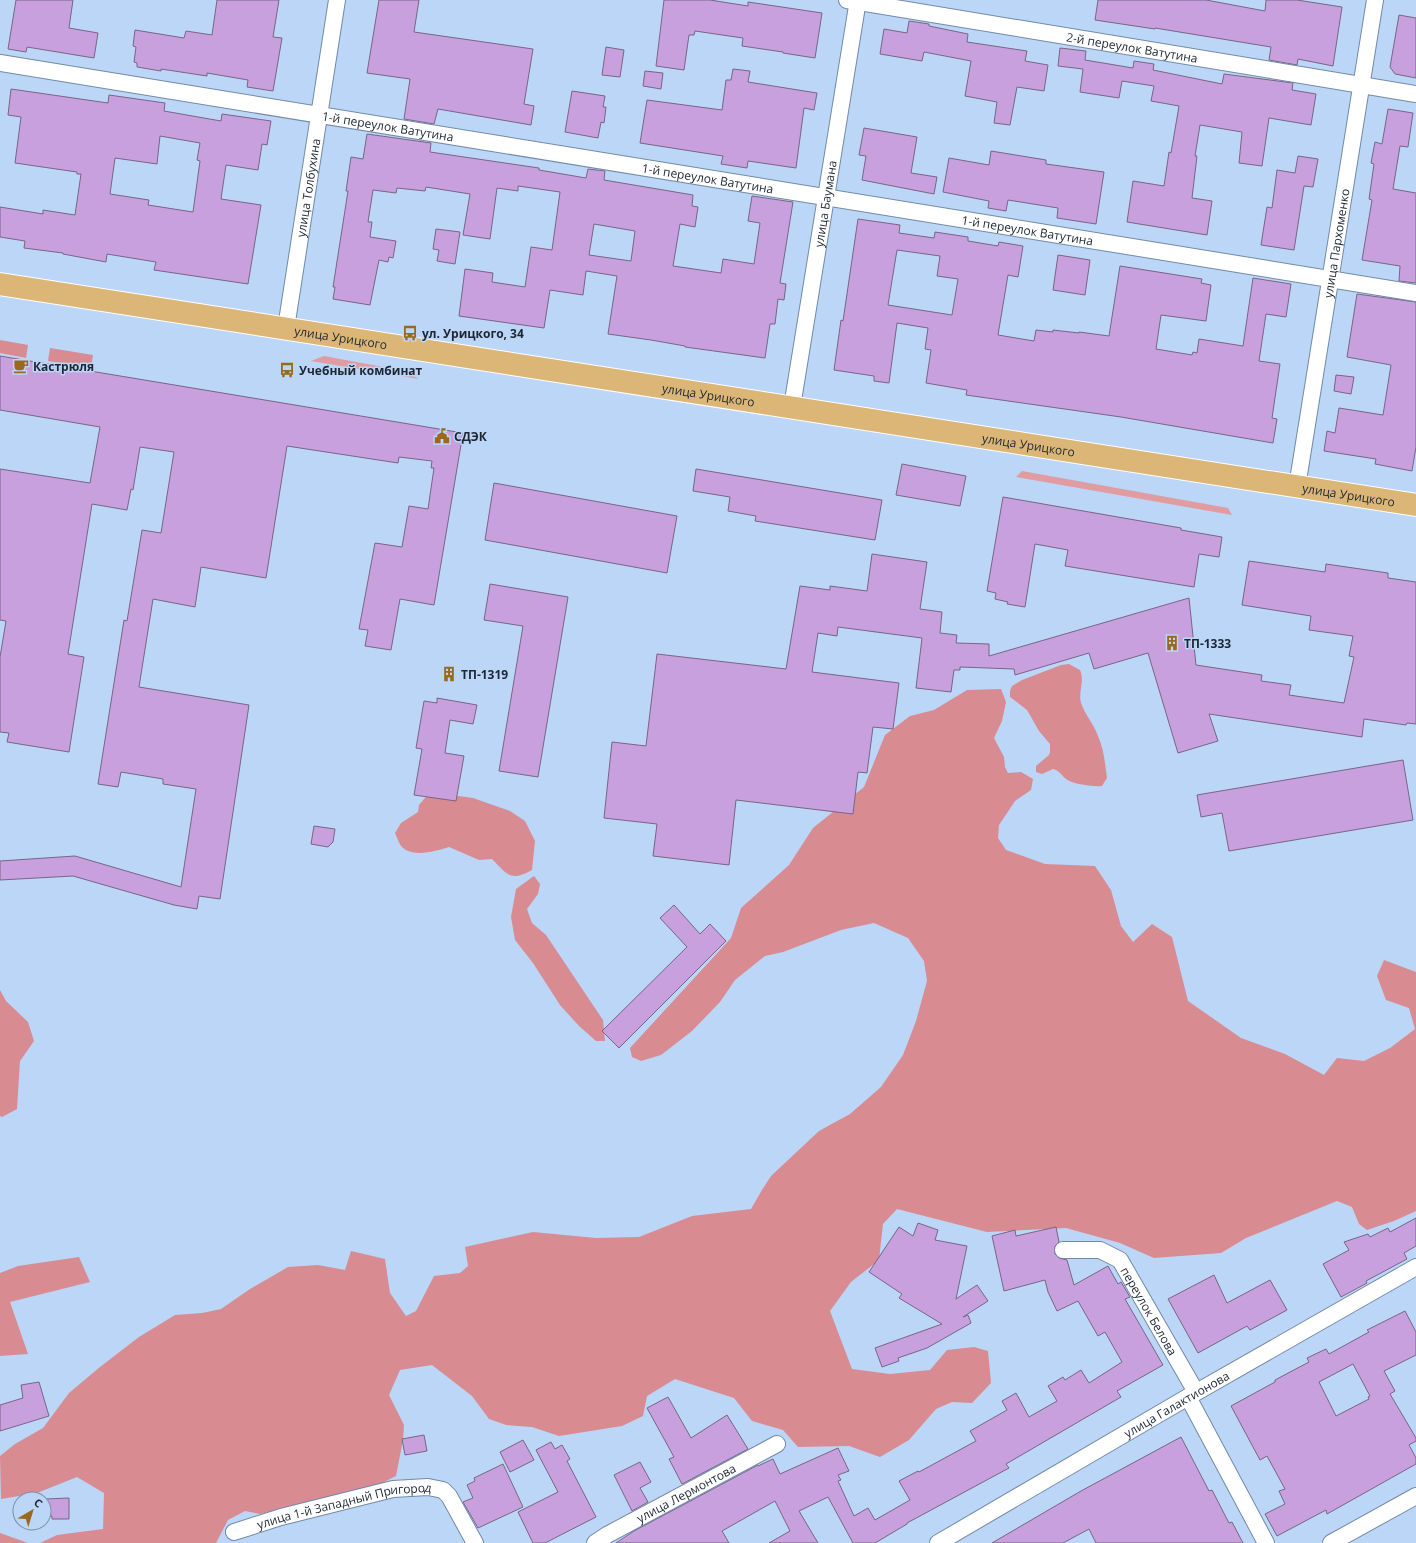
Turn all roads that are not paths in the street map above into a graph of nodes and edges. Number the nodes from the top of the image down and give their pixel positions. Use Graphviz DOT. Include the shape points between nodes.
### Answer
graph roads {
  1 [pos="337,0"];
  2 [pos="1374,0"];
  3 [pos="854,1"];
  4 [pos="0,63"];
  5 [pos="1360,84"];
  6 [pos="1416,94"];
  7 [pos="319,115"];
  8 [pos="826,196"];
  9 [pos="1329,280"];
  10 [pos="0,284"];
  11 [pos="1416,294"];
  12 [pos="286,328"];
  13 [pos="792,408"];
  14 [pos="1297,487"];
  15 [pos="1416,505"];
  16 [pos="1063,1250"];
  17 [pos="1416,1267"];
  18 [pos="1192,1395"];
  19 [pos="777,1444"];
  20 [pos="1416,1496"];
  21 [pos="234,1532"];
  22 [pos="475,1543"];
  23 [pos="595,1543"];
  24 [pos="938,1543"];
  25 [pos="1266,1543"];
  26 [pos="1331,1543"];
  1 -- 7 [label="street, улица Толбухина"];
  2 -- 5 [label="street, улица Пархоменко"];
  3 -- 5 [label="street, 2-й переулок Ватутина"];
  3 -- 8 [label="street, улица Баумана"];
  4 -- 7 [label="street, 1-й переулок Ватутина"];
  5 -- 6 [label="street, 2-й переулок Ватутина"];
  5 -- 9 [label="street, улица Пархоменко"];
  7 -- 8 [label="street, 1-й переулок Ватутина"];
  7 -- 12 [label="street, улица Толбухина"];
  8 -- 9 [label="street, 1-й переулок Ватутина"];
  8 -- 13 [label="street, улица Баумана"];
  9 -- 11 [label="street, 1-й переулок Ватутина"];
  9 -- 14 [label="street, улица Пархоменко"];
  10 -- 12 [label="main road, улица Урицкого"];
  12 -- 13 [label="main road, улица Урицкого"];
  13 -- 14 [label="main road, улица Урицкого"];
  14 -- 15 [label="main road, улица Урицкого"];
  16 -- 18 [label="street, переулок Белова" via="1100,1250 1120,1260"];
  17 -- 18 [label="street, улица Галактионова"];
  18 -- 24 [label="street, улица Галактионова"];
  18 -- 25 [label="street, переулок Белова"];
  19 -- 23 [label="street, улица Лермонтова"];
  20 -- 26 [label="street"];
  21 -- 22 [label="street, улица 1-й Западный Пригород" via="281,1517 393,1489 428,1487 443,1490 449,1496"];
}
